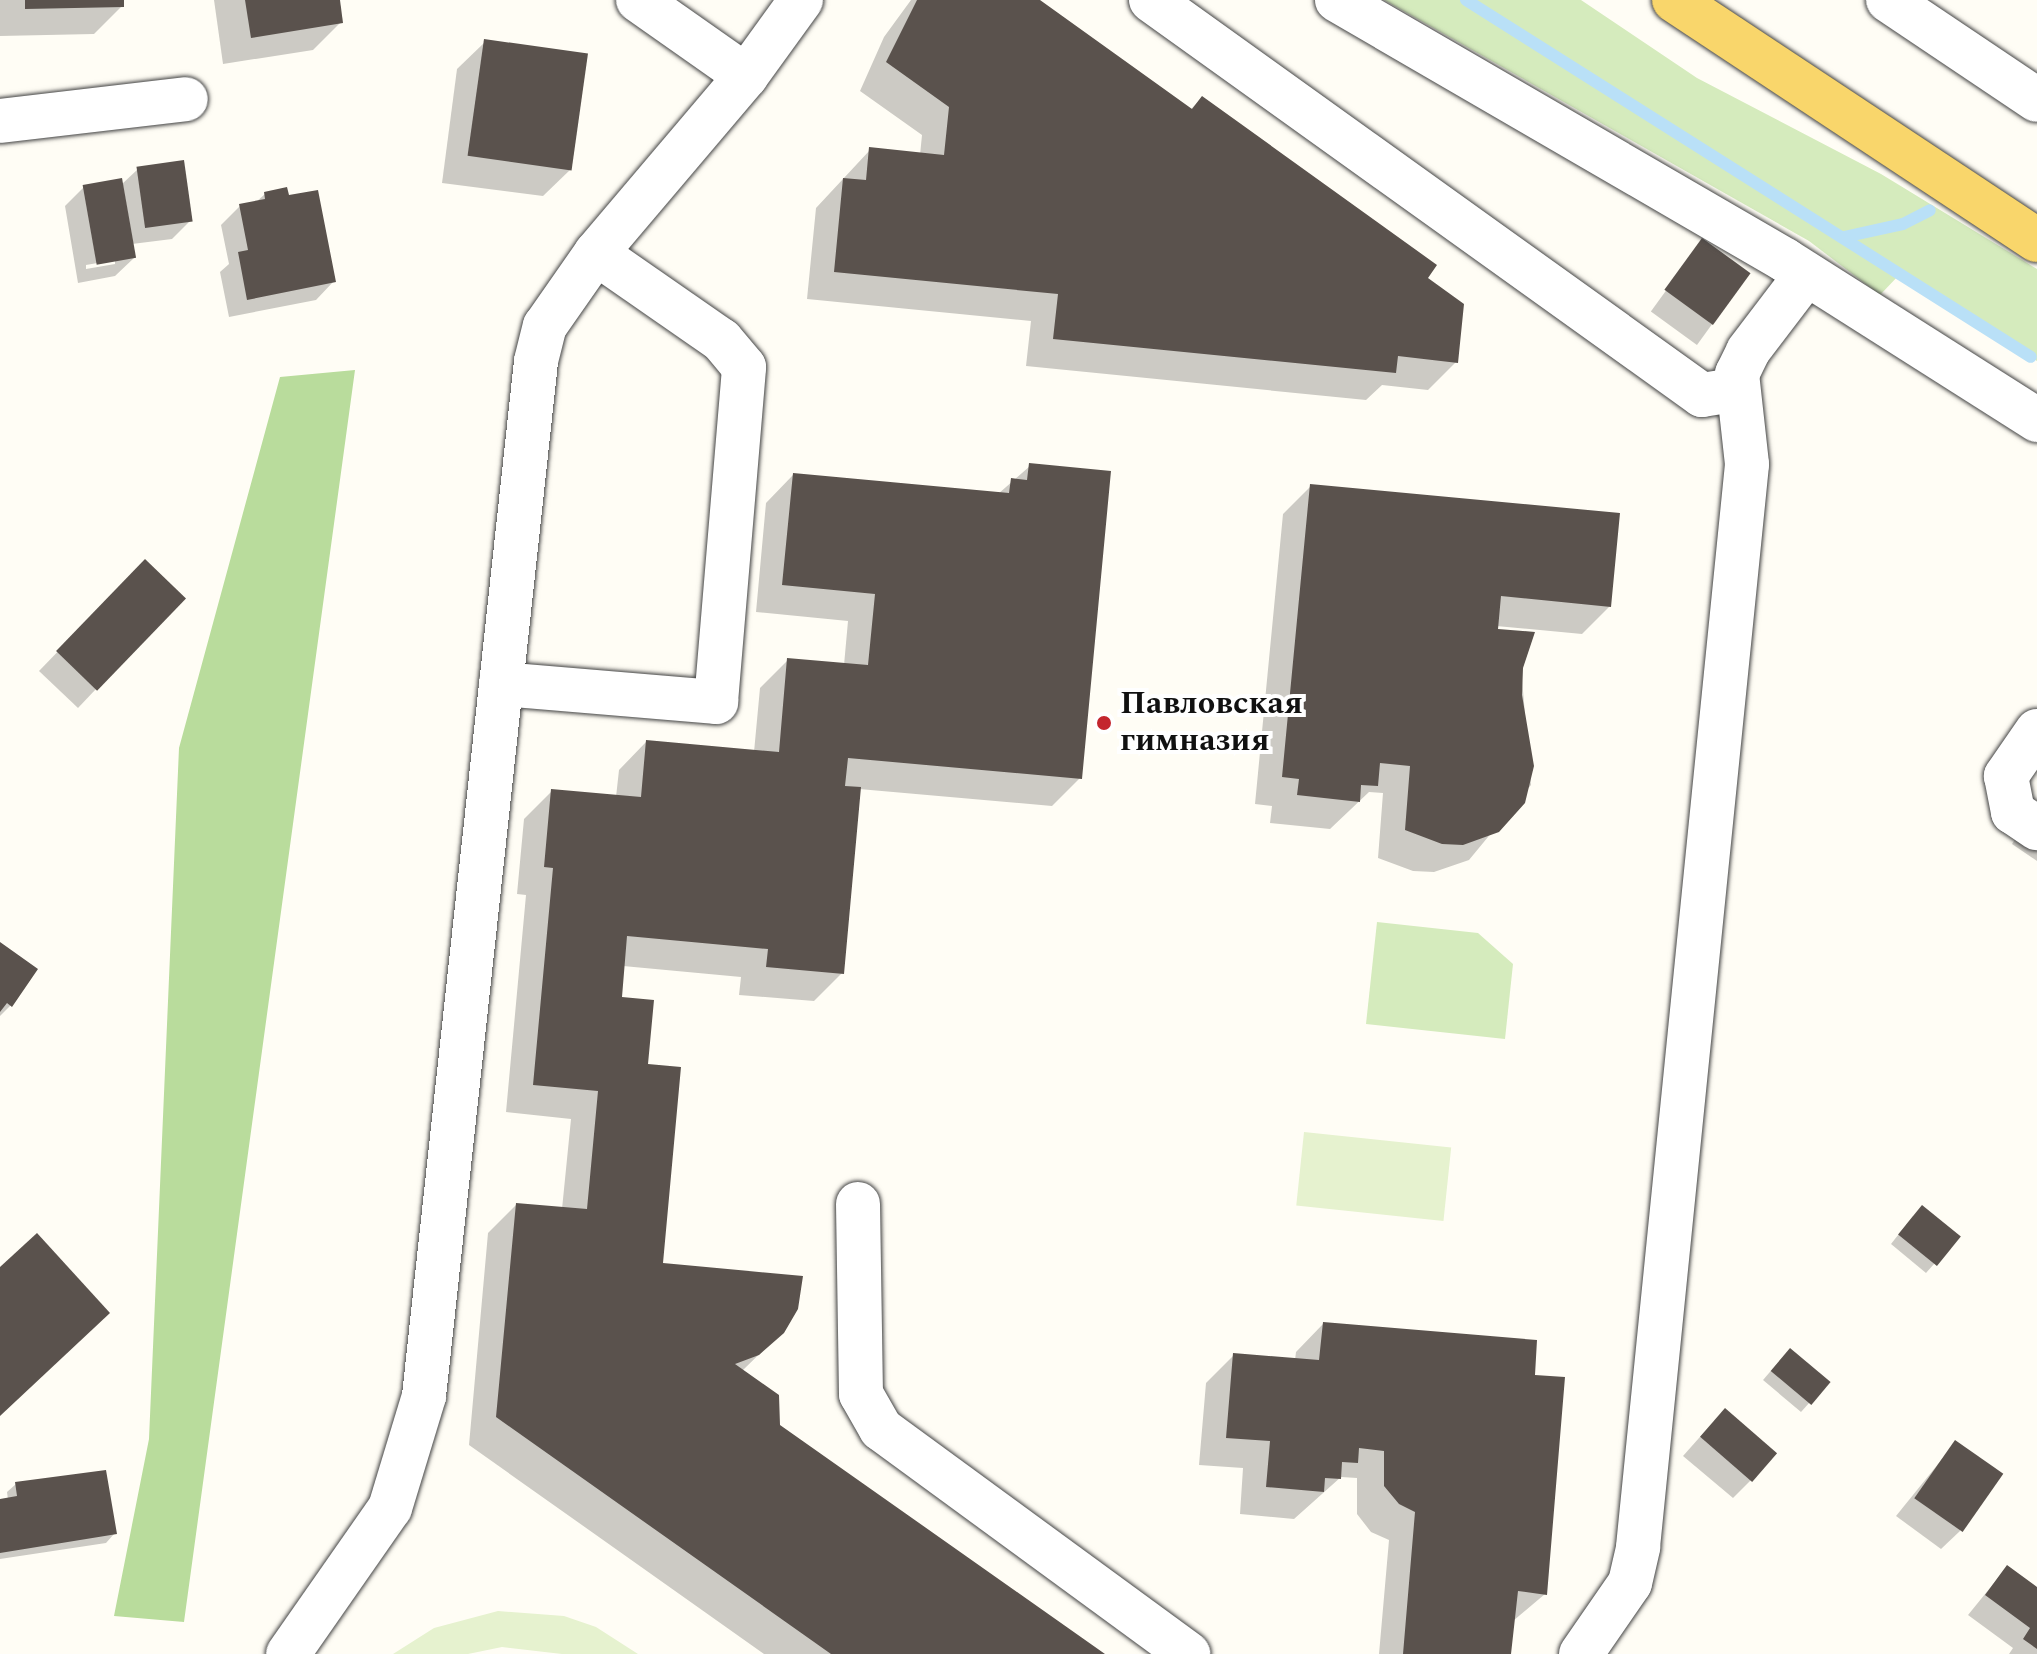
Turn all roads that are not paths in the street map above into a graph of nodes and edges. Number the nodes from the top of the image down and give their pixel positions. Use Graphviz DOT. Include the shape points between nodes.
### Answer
graph roads {
  1 [pos="638,0"];
  2 [pos="801,0"];
  3 [pos="1151,0"];
  4 [pos="1337,0"];
  5 [pos="1674,0"];
  6 [pos="1888,0"];
  7 [pos="746,76"];
  8 [pos="186,99"];
  9 [pos="2037,100"];
  10 [pos="0,121"];
  11 [pos="2037,240"];
  12 [pos="596,253"];
  13 [pos="1806,275"];
  14 [pos="1738,389"];
  15 [pos="2037,420"];
  16 [pos="501,684"];
  17 [pos="2037,731"];
  18 [pos="2037,828"];
  19 [pos="858,1204"];
  20 [pos="288,1654"];
  21 [pos="1188,1654"];
  22 [pos="1581,1654"];
  1 -- 7 [label="lane"];
  2 -- 7 [label="lane"];
  3 -- 14 [label="lane" via="1702,395"];
  4 -- 13 [label="lane"];
  5 -- 11 [label="main road"];
  6 -- 9 [label="lane"];
  7 -- 12 [label="lane"];
  8 -- 10 [label="lane"];
  12 -- 16 [label="lane" via="545,326 536,361"];
  12 -- 16 [label="lane" via="721,340 744,367 716,702"];
  13 -- 14 [label="lane" via="1748,351 1737,374"];
  13 -- 15 [label="lane"];
  14 -- 22 [label="lane" via="1747,464 1638,1547 1630,1583"];
  16 -- 20 [label="lane" via="424,1396 390,1508"];
  17 -- 18 [label="lane" via="2006,776 2013,812"];
  19 -- 21 [label="lane" via="861,1394 881,1429"];
}
